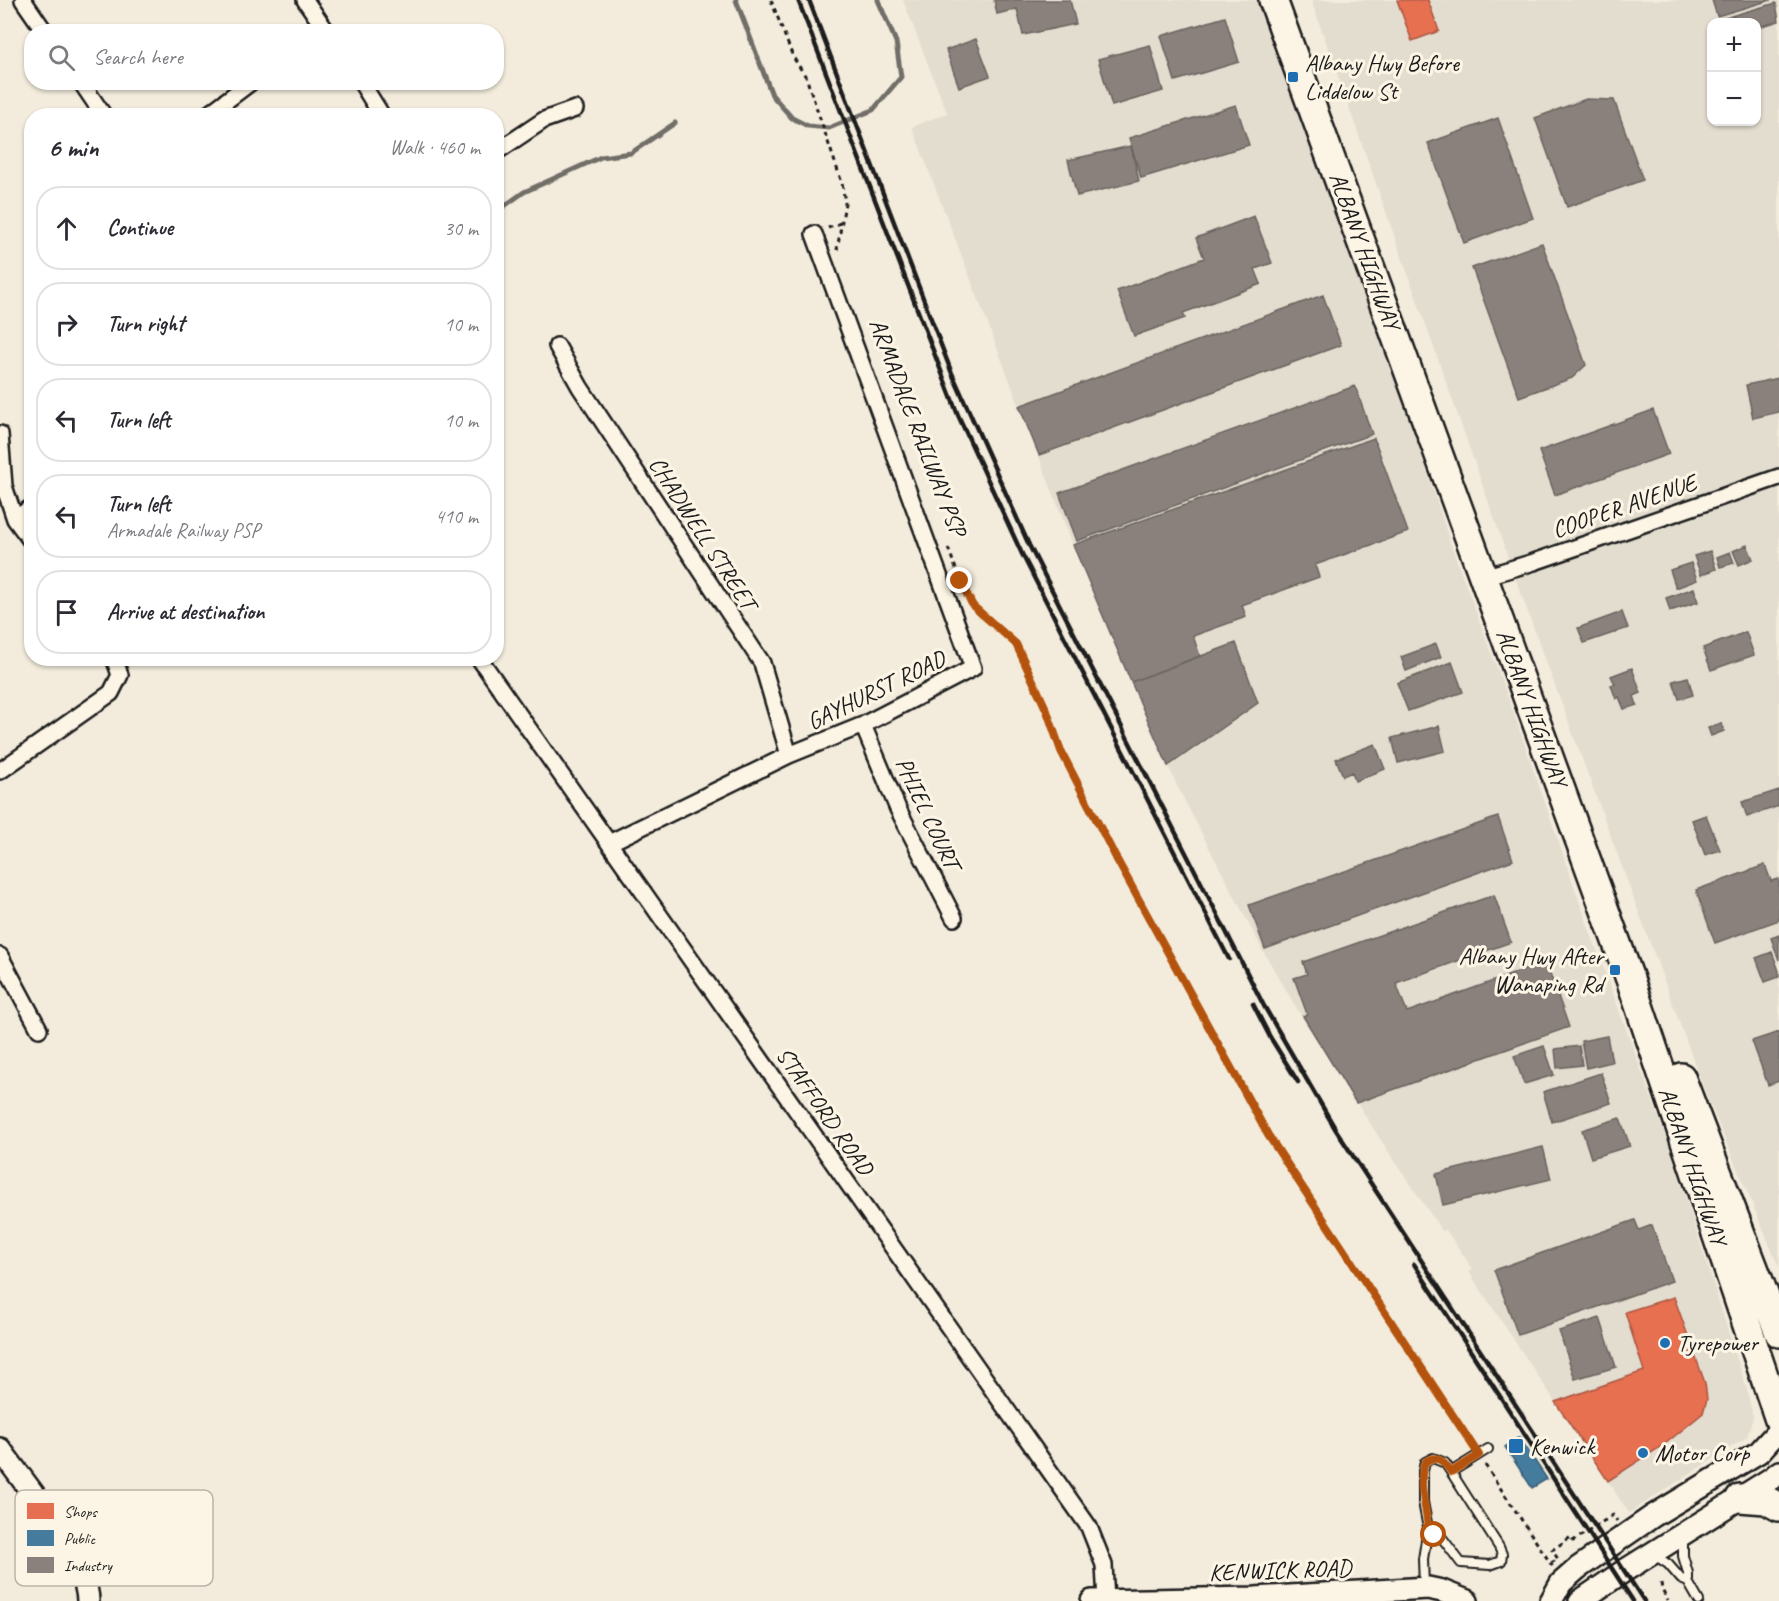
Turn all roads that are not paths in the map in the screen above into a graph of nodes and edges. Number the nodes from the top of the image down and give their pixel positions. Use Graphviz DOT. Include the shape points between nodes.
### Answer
graph roads {
  1 [pos="23,0"];
  2 [pos="305,0"];
  3 [pos="1273,0"];
  4 [pos="1290,0"];
  5 [pos="40,24"];
  6 [pos="320,24"];
  7 [pos="86,90"];
  8 [pos="241,90"];
  9 [pos="366,90"];
  10 [pos="99,108"];
  11 [pos="217,108"];
  12 [pos="377,108"];
  13 [pos="574,109"];
  14 [pos="504,147"];
  15 [pos="814,234"];
  16 [pos="557,346"];
  17 [pos="0,434"];
  18 [pos="1779,477"];
  19 [pos="24,513"];
  20 [pos="15,519"];
  21 [pos="24,531"];
  22 [pos="1492,574"];
  23 [pos="117,666"];
  24 [pos="485,666"];
  25 [pos="863,725"];
  26 [pos="789,755"];
  27 [pos="0,771"];
  28 [pos="609,843"];
  29 [pos="954,918"];
  30 [pos="0,956"];
  31 [pos="39,1029"];
  32 [pos="1713,1160"];
  33 [pos="1779,1287"];
  34 [pos="1779,1333"];
  35 [pos="1779,1420"];
  36 [pos="1779,1430"];
  37 [pos="0,1449"];
  38 [pos="1488,1449"];
  39 [pos="1451,1472"];
  40 [pos="1779,1472"];
  41 [pos="29,1490"];
  42 [pos="1740,1498"];
  43 [pos="1779,1507"];
  44 [pos="1653,1516"];
  45 [pos="1691,1529"];
  46 [pos="1428,1535"];
  47 [pos="1652,1553"];
  48 [pos="1688,1582"];
  49 [pos="85,1586"];
  50 [pos="1424,1588"];
  51 [pos="88,1601"];
  52 [pos="1092,1601"];
  53 [pos="1106,1601"];
  54 [pos="1467,1601"];
  55 [pos="1551,1601"];
  56 [pos="1580,1601"];
  57 [pos="1699,1601"];
  1 -- 5 [label="street"];
  2 -- 6 [label="street"];
  3 -- 22 [label="highway, ALBANY HIGHWAY"];
  4 -- 22 [label="highway, ALBANY HIGHWAY"];
  7 -- 10 [label="street"];
  8 -- 11 [label="street"];
  9 -- 12 [label="street"];
  13 -- 14 [label="street" via="544,120"];
  15 -- 25 [label="street, GAYHURST ROAD" via="974,668"];
  16 -- 26 [label="street, CHADWELL STREET" via="762,663"];
  17 -- 20 [label="street" via="4,486"];
  18 -- 22 [label="street, COOPER AVENUE"];
  19 -- 20 [label="street"];
  20 -- 21 [label="street"];
  22 -- 32 [label="highway, ALBANY HIGHWAY"];
  22 -- 35 [label="highway, ALBANY HIGHWAY"];
  23 -- 27 [label="street" via="120,675 111,693"];
  24 -- 28 [label="street, STAFFORD ROAD"];
  25 -- 26 [label="street, GAYHURST ROAD"];
  25 -- 29 [label="street, PHIEL COURT" via="898,809"];
  26 -- 28 [label="street, GAYHURST ROAD"];
  28 -- 53 [label="street, STAFFORD ROAD" via="1089,1527 1104,1565"];
  30 -- 31 [label="street"];
  32 -- 33 [label="highway" via="1738,1191"];
  32 -- 34 [label="highway, ALBANY HIGHWAY"];
  36 -- 44 [label="main road" via="1759,1452"];
  37 -- 41 [label="main road"];
  38 -- 39 [label="lane"];
  39 -- 46 [label="lane" via="1438,1458 1424,1465 1423,1502"];
  39 -- 46 [label="lane" via="1500,1547 1501,1561 1490,1565 1461,1563 1443,1539"];
  40 -- 42 [label="main road"];
  42 -- 43 [label="highway" via="1766,1500"];
  42 -- 45 [label="main road"];
  44 -- 45 [label="main road" via="1661,1524"];
  44 -- 47 [label="main road"];
  44 -- 55 [label="main road" via="1561,1582"];
  45 -- 47 [label="main road"];
  45 -- 48 [label="lane" via="1682,1544"];
  46 -- 50 [label="lane" via="1423,1559"];
  47 -- 48 [label="lane"];
  47 -- 56 [label="main road"];
  48 -- 57 [label="lane"];
  49 -- 51 [label="main road"];
  50 -- 53 [label="main road, KENWICK ROAD" via="1279,1597"];
  50 -- 54 [label="main road, KENWICK ROAD"];
  52 -- 53 [label="main road, KENWICK ROAD"];
}
